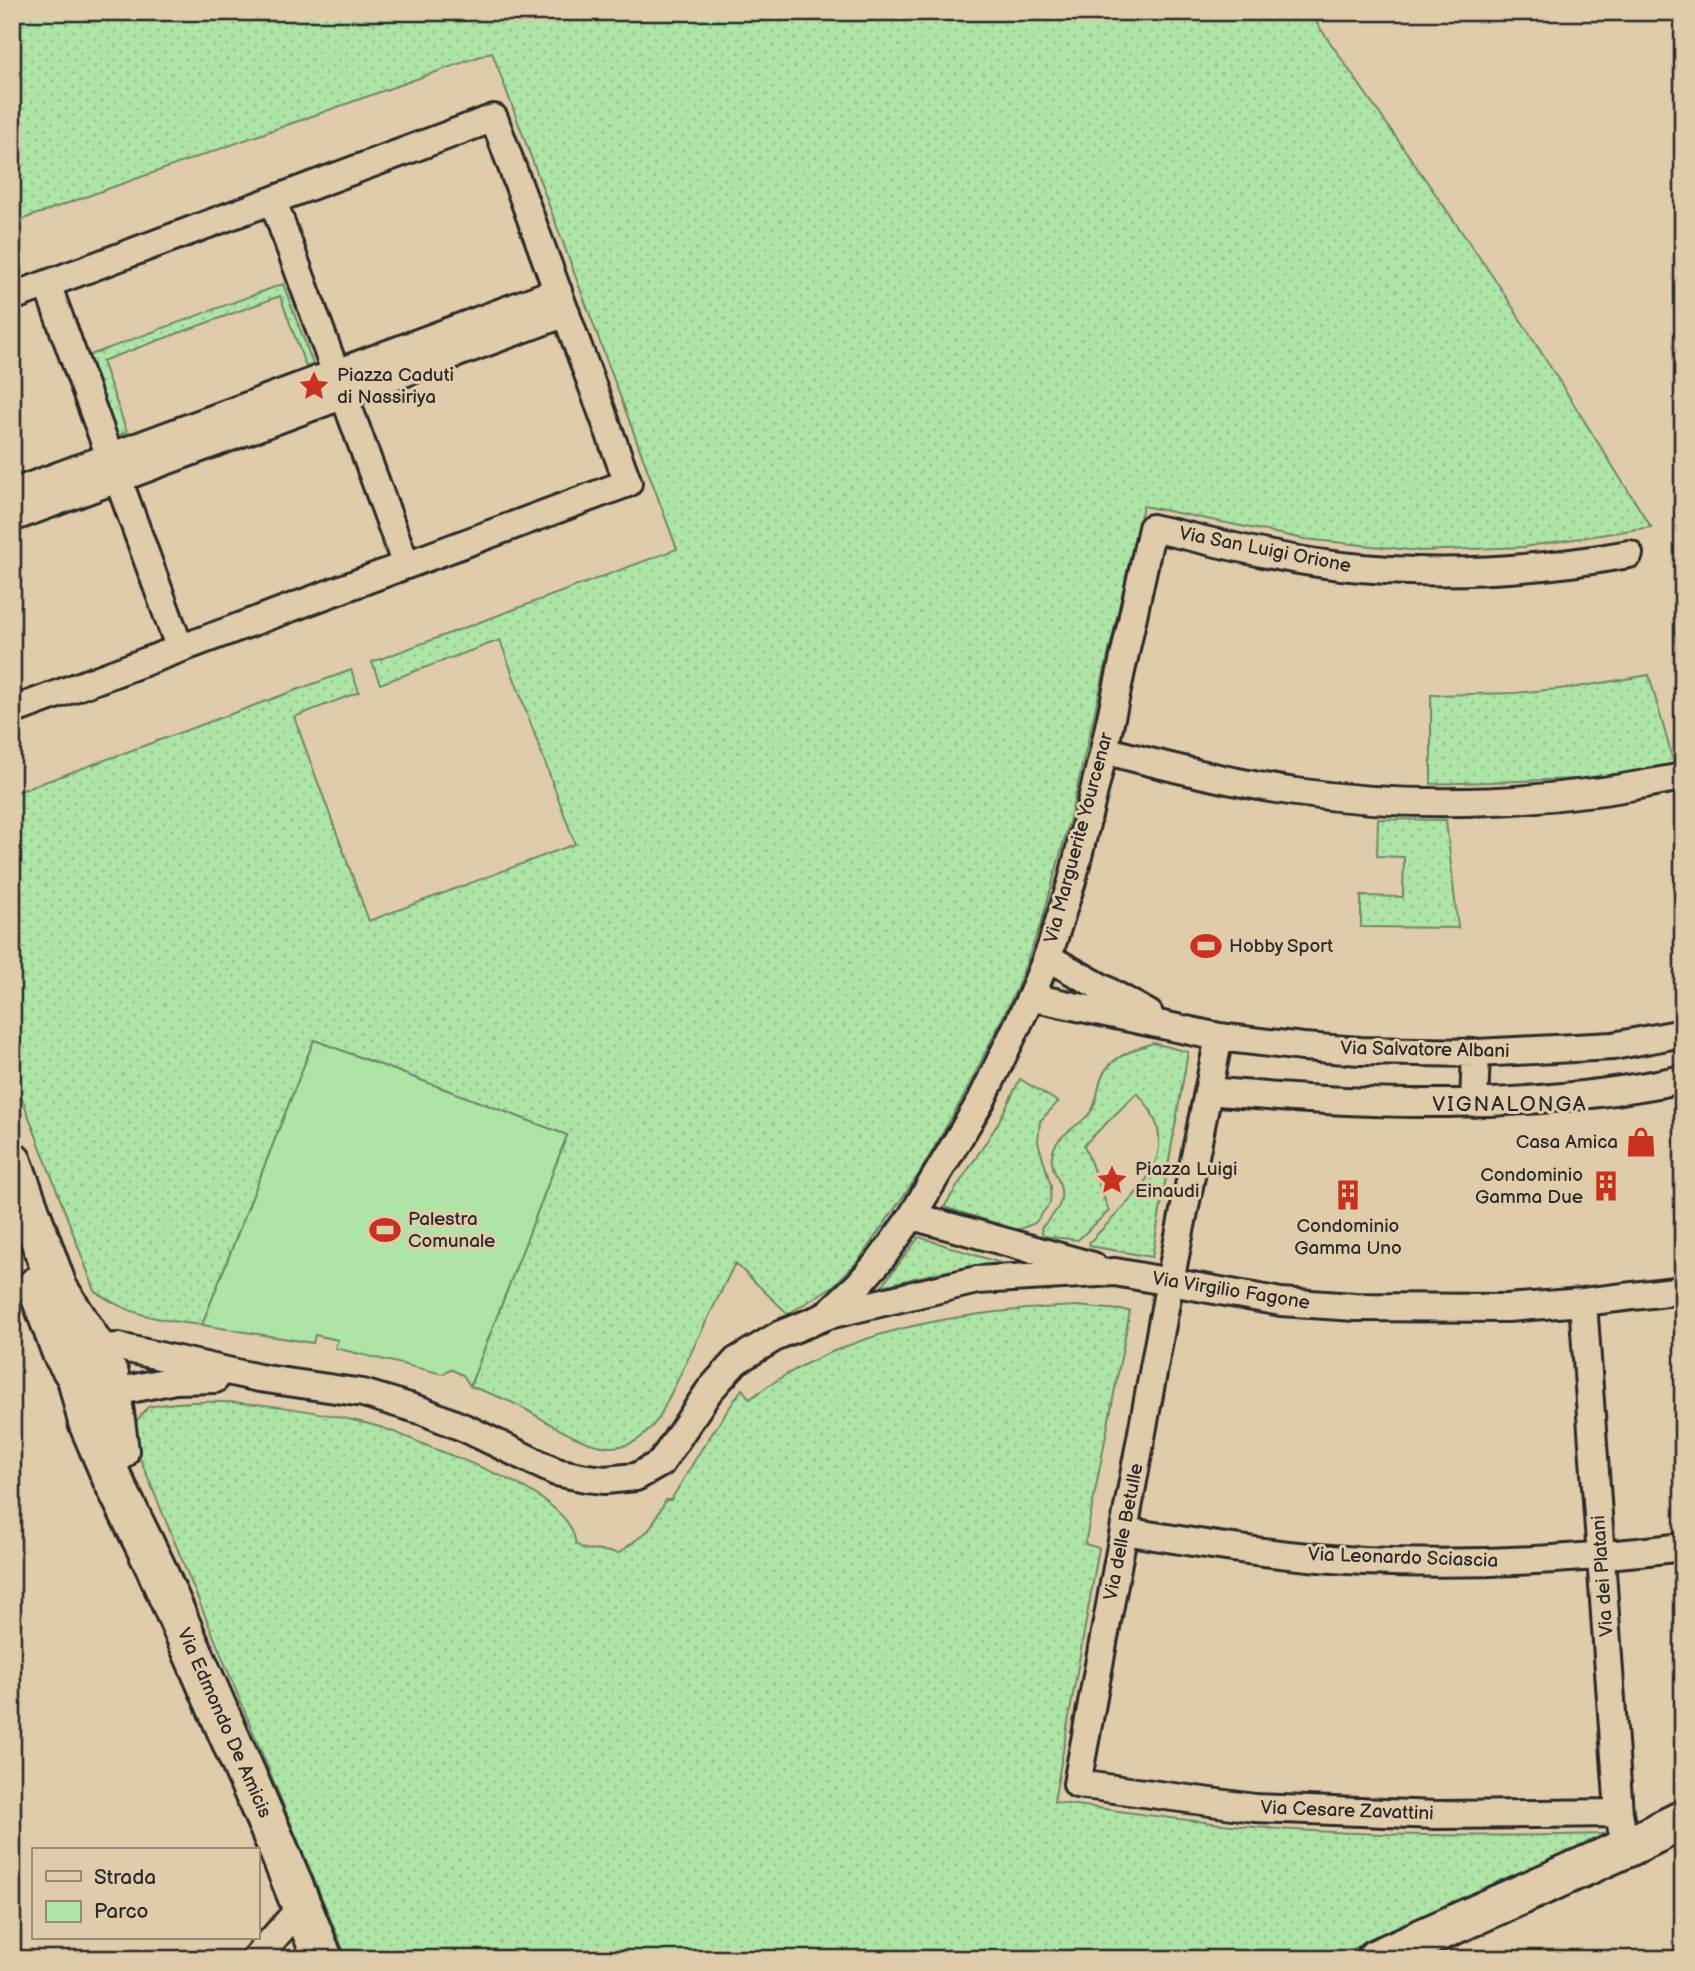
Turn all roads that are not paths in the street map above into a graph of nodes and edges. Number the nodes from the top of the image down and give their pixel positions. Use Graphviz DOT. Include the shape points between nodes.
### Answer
graph roads {
  1 [pos="273,201"];
  2 [pos="47,284"];
  3 [pos="12,297"];
  4 [pos="561,302"];
  5 [pos="340,384"];
  6 [pos="114,467"];
  7 [pos="12,493"];
  8 [pos="12,518"];
  9 [pos="1153,528"];
  10 [pos="1629,554"];
  11 [pos="406,565"];
  12 [pos="180,649"];
  13 [pos="12,711"];
  14 [pos="1104,750"];
  15 [pos="1683,777"];
  16 [pos="1047,957"];
  17 [pos="1031,998"];
  18 [pos="1168,1026"];
  19 [pos="1683,1033"];
  20 [pos="1219,1037"];
  21 [pos="1476,1053"];
  22 [pos="1683,1079"];
  23 [pos="1208,1091"];
  24 [pos="1474,1103"];
  25 [pos="12,1162"];
  26 [pos="912,1216"];
  27 [pos="12,1218"];
  28 [pos="1115,1272"];
  29 [pos="1170,1281"];
  30 [pos="1683,1290"];
  31 [pos="1583,1302"];
  32 [pos="824,1317"];
  33 [pos="97,1368"];
  34 [pos="259,1378"];
  35 [pos="1124,1531"];
  36 [pos="1683,1547"];
  37 [pos="1602,1557"];
  38 [pos="155,1566"];
  39 [pos="1077,1784"];
  40 [pos="1683,1820"];
  41 [pos="1623,1831"];
  42 [pos="1683,1834"];
  43 [pos="302,1906"];
  44 [pos="255,1959"];
  45 [pos="323,1959"];
  46 [pos="1376,1959"];
  1 -- 2 [label="street"];
  1 -- 4 [label="street" via="495,118"];
  1 -- 5 [label="street"];
  2 -- 3 [label="street"];
  2 -- 6 [label="street"];
  4 -- 5 [label="street"];
  4 -- 11 [label="street" via="628,483"];
  5 -- 6 [label="street"];
  5 -- 11 [label="street"];
  6 -- 7 [label="street"];
  6 -- 8 [label="street"];
  6 -- 12 [label="street"];
  9 -- 10 [label="street, Via San Luigi Orione" via="1294,559 1390,570 1486,571"];
  9 -- 14 [label="street, Via Marguerite Yourcenar"];
  11 -- 12 [label="street"];
  12 -- 13 [label="street"];
  14 -- 15 [label="street" via="1200,776 1297,793 1396,801 1495,801 1594,792"];
  14 -- 16 [label="street, Via Marguerite Yourcenar" via="1072,881"];
  16 -- 17 [label="street, Via Marguerite Yourcenar"];
  16 -- 18 [label="street"];
  17 -- 18 [label="street, Via Salvatore Albani"];
  17 -- 26 [label="street, Via Marguerite Yourcenar" via="981,1101"];
  18 -- 20 [label="street, Via Salvatore Albani"];
  19 -- 21 [label="street, Via Salvatore Albani" via="1613,1046"];
  20 -- 21 [label="street, Via Salvatore Albani" via="1303,1047"];
  20 -- 23 [label="street, Via delle Betulle"];
  21 -- 24 [label="street"];
  22 -- 24 [label="street" via="1632,1090"];
  23 -- 24 [label="street" via="1396,1104"];
  23 -- 29 [label="street, Via delle Betulle"];
  25 -- 33 [label="main road" via="58,1289"];
  26 -- 28 [label="street"];
  26 -- 32 [label="street, Via Marguerite Yourcenar" via="881,1259"];
  27 -- 33 [label="main road" via="62,1353"];
  28 -- 29 [label="street, Via Virgilio Fagone"];
  28 -- 32 [label="street, Via Virgilio Fagone" via="977,1280"];
  29 -- 31 [label="street, Via Virgilio Fagone" via="1281,1302 1356,1307 1494,1308"];
  29 -- 35 [label="street, Via delle Betulle"];
  30 -- 31 [label="street, Via Virgilio Fagone"];
  31 -- 37 [label="street, Via dei Platani"];
  32 -- 34 [label="street, Via Marguerite Yourcenar" via="782,1334 736,1361 709,1391 661,1463 635,1477 605,1480 556,1472 423,1411 375,1396"];
  33 -- 34 [label="street"];
  33 -- 34 [label="street" via="151,1386 175,1380"];
  33 -- 38 [label="main road"];
  33 -- 38 [label="main road" via="88,1422"];
  35 -- 37 [label="street, Via Leonardo Sciascia" via="1242,1550 1362,1561 1482,1563"];
  35 -- 39 [label="street, Via delle Betulle"];
  36 -- 37 [label="street, Via Leonardo Sciascia"];
  37 -- 41 [label="street, Via dei Platani"];
  38 -- 43 [label="main road, Via Edmondo De Amicis"];
  39 -- 41 [label="street, Via Cesare Zavattini" via="1255,1808 1437,1815"];
  40 -- 41 [label="main road"];
  41 -- 42 [label="main road" via="1664,1842"];
  41 -- 46 [label="main road"];
  43 -- 44 [label="street"];
  43 -- 45 [label="main road, Via Edmondo De Amicis"];
}
